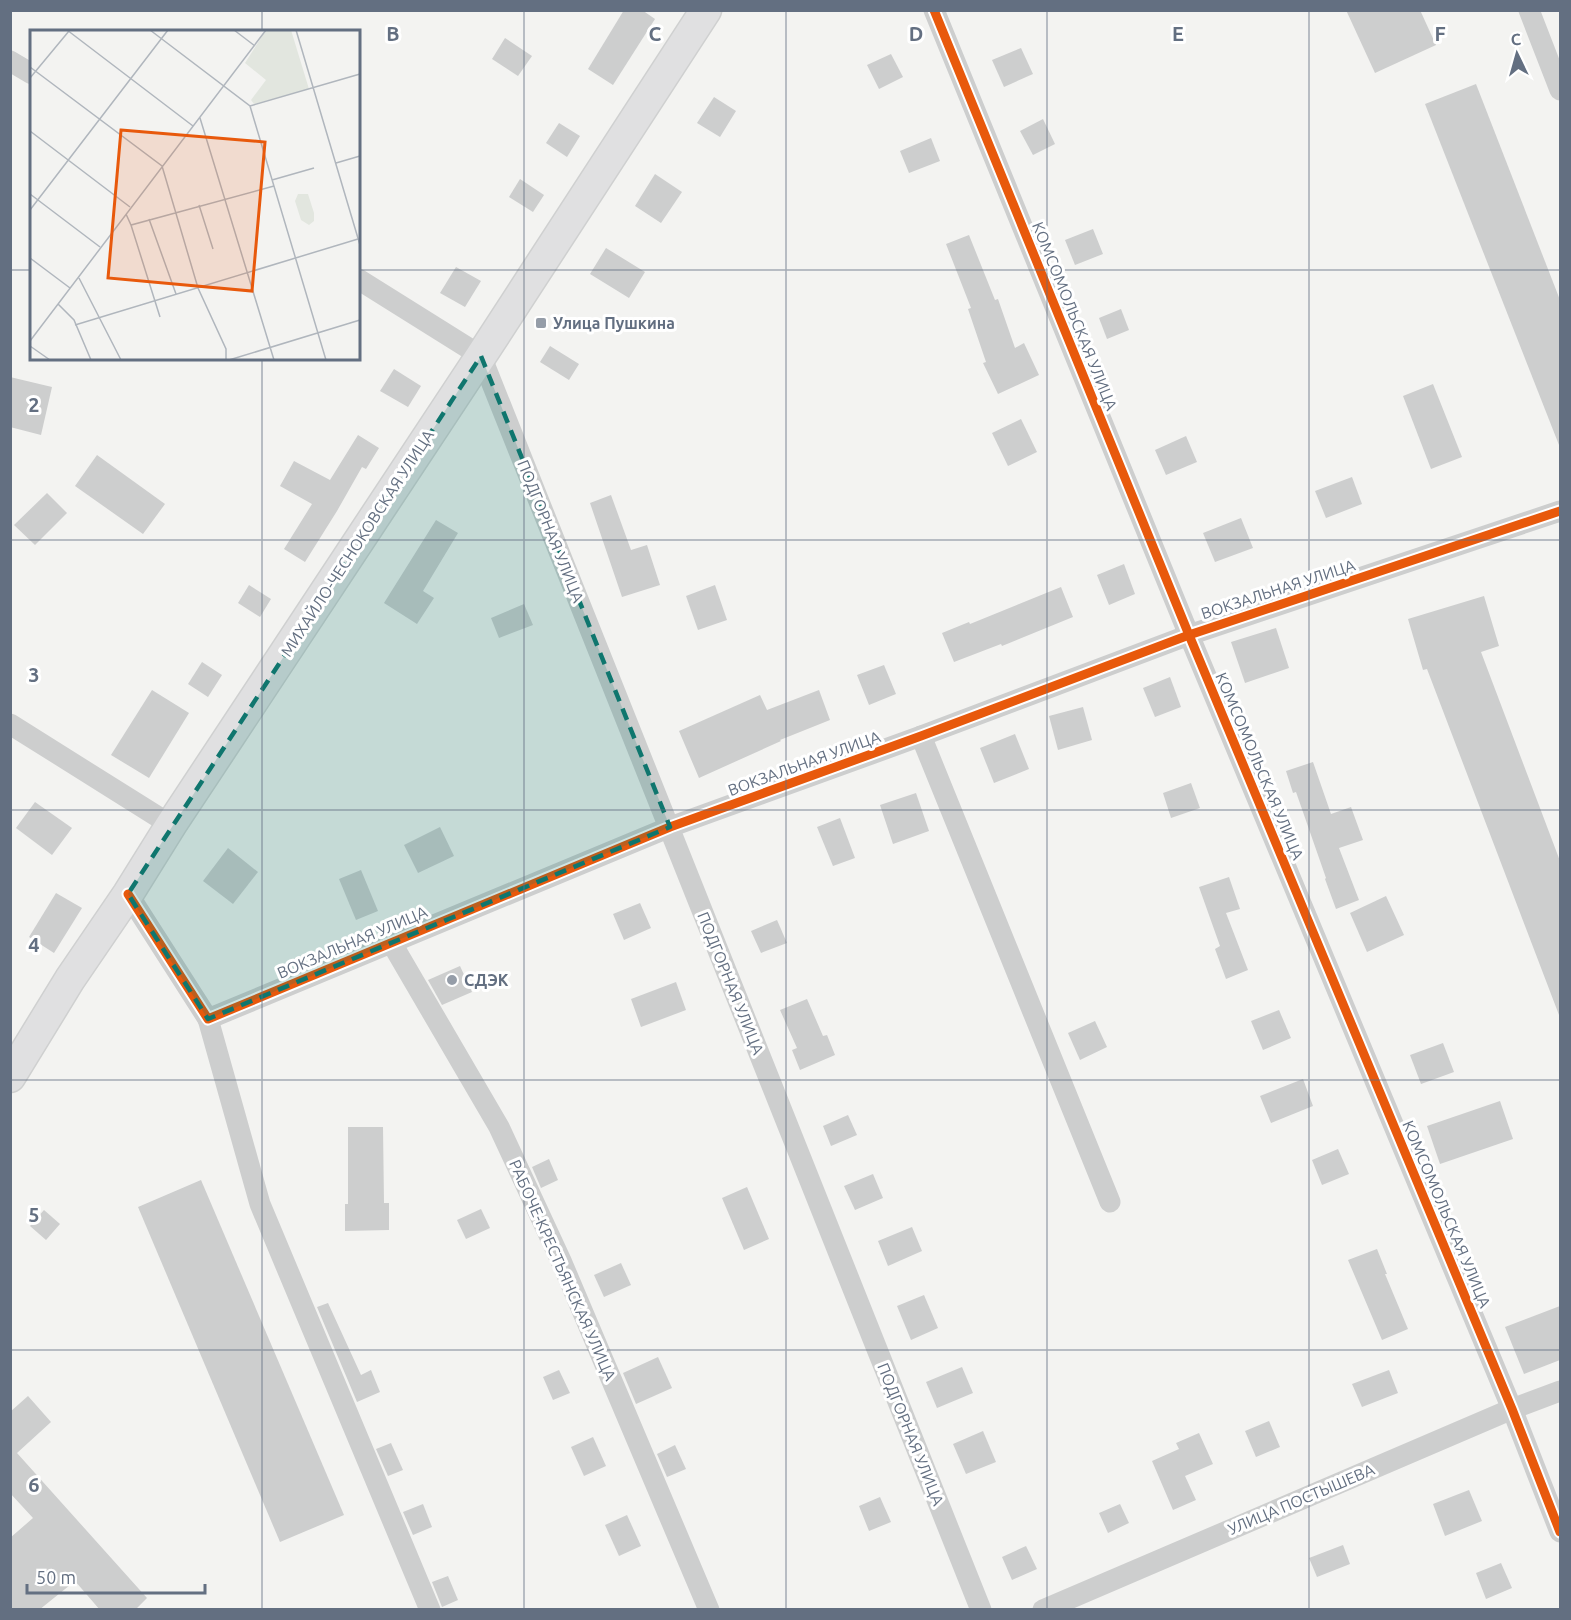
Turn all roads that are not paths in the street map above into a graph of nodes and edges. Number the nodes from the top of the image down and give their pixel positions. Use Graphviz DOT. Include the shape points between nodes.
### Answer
graph roads {
  1 [pos="706,10"];
  2 [pos="934,10"];
  3 [pos="1529,10"];
  4 [pos="10,61"];
  5 [pos="30,73"];
  6 [pos="1560,90"];
  7 [pos="360,280"];
  8 [pos="481,356"];
  9 [pos="1560,511"];
  10 [pos="1189,635"];
  11 [pos="10,724"];
  12 [pos="921,736"];
  13 [pos="171,825"];
  14 [pos="669,827"];
  15 [pos="128,894"];
  16 [pos="391,942"];
  17 [pos="208,1019"];
  18 [pos="10,1077"];
  19 [pos="1110,1202"];
  20 [pos="1560,1391"];
  21 [pos="1512,1409"];
  22 [pos="1560,1532"];
  23 [pos="430,1610"];
  24 [pos="709,1610"];
  25 [pos="981,1610"];
  26 [pos="1043,1610"];
  1 -- 8 [label="main road, МИХАЙЛО-ЧЕСНОКОВСКАЯ УЛИЦА"];
  2 -- 10 [label="street, КОМСОМОЛЬСКАЯ УЛИЦА"];
  3 -- 6 [label="street"];
  4 -- 5 [label="street"];
  7 -- 8 [label="street"];
  8 -- 13 [label="main road, МИХАЙЛО-ЧЕСНОКОВСКАЯ УЛИЦА"];
  8 -- 14 [label="street, ПОДГОРНАЯ УЛИЦА"];
  9 -- 10 [label="street, ВОКЗАЛЬНАЯ УЛИЦА"];
  10 -- 12 [label="street, ВОКЗАЛЬНАЯ УЛИЦА"];
  10 -- 21 [label="street, КОМСОМОЛЬСКАЯ УЛИЦА"];
  11 -- 13 [label="street"];
  12 -- 14 [label="street, ВОКЗАЛЬНАЯ УЛИЦА"];
  12 -- 19 [label="street"];
  13 -- 15 [label="main road, МИХАЙЛО-ЧЕСНОКОВСКАЯ УЛИЦА"];
  14 -- 16 [label="street, ВОКЗАЛЬНАЯ УЛИЦА"];
  14 -- 25 [label="street, ПОДГОРНАЯ УЛИЦА"];
  15 -- 17 [label="street"];
  15 -- 18 [label="main road, МИХАЙЛО-ЧЕСНОКОВСКАЯ УЛИЦА"];
  16 -- 17 [label="street, ВОКЗАЛЬНАЯ УЛИЦА"];
  16 -- 24 [label="street, РАБОЧЕ-КРЕСТЬЯНСКАЯ УЛИЦА" via="499,1127 562,1263"];
  17 -- 23 [label="street" via="260,1204"];
  20 -- 21 [label="street, УЛИЦА ПОСТЫШЕВА"];
  21 -- 22 [label="street, КОМСОМОЛЬСКАЯ УЛИЦА"];
  21 -- 26 [label="street, УЛИЦА ПОСТЫШЕВА"];
}
